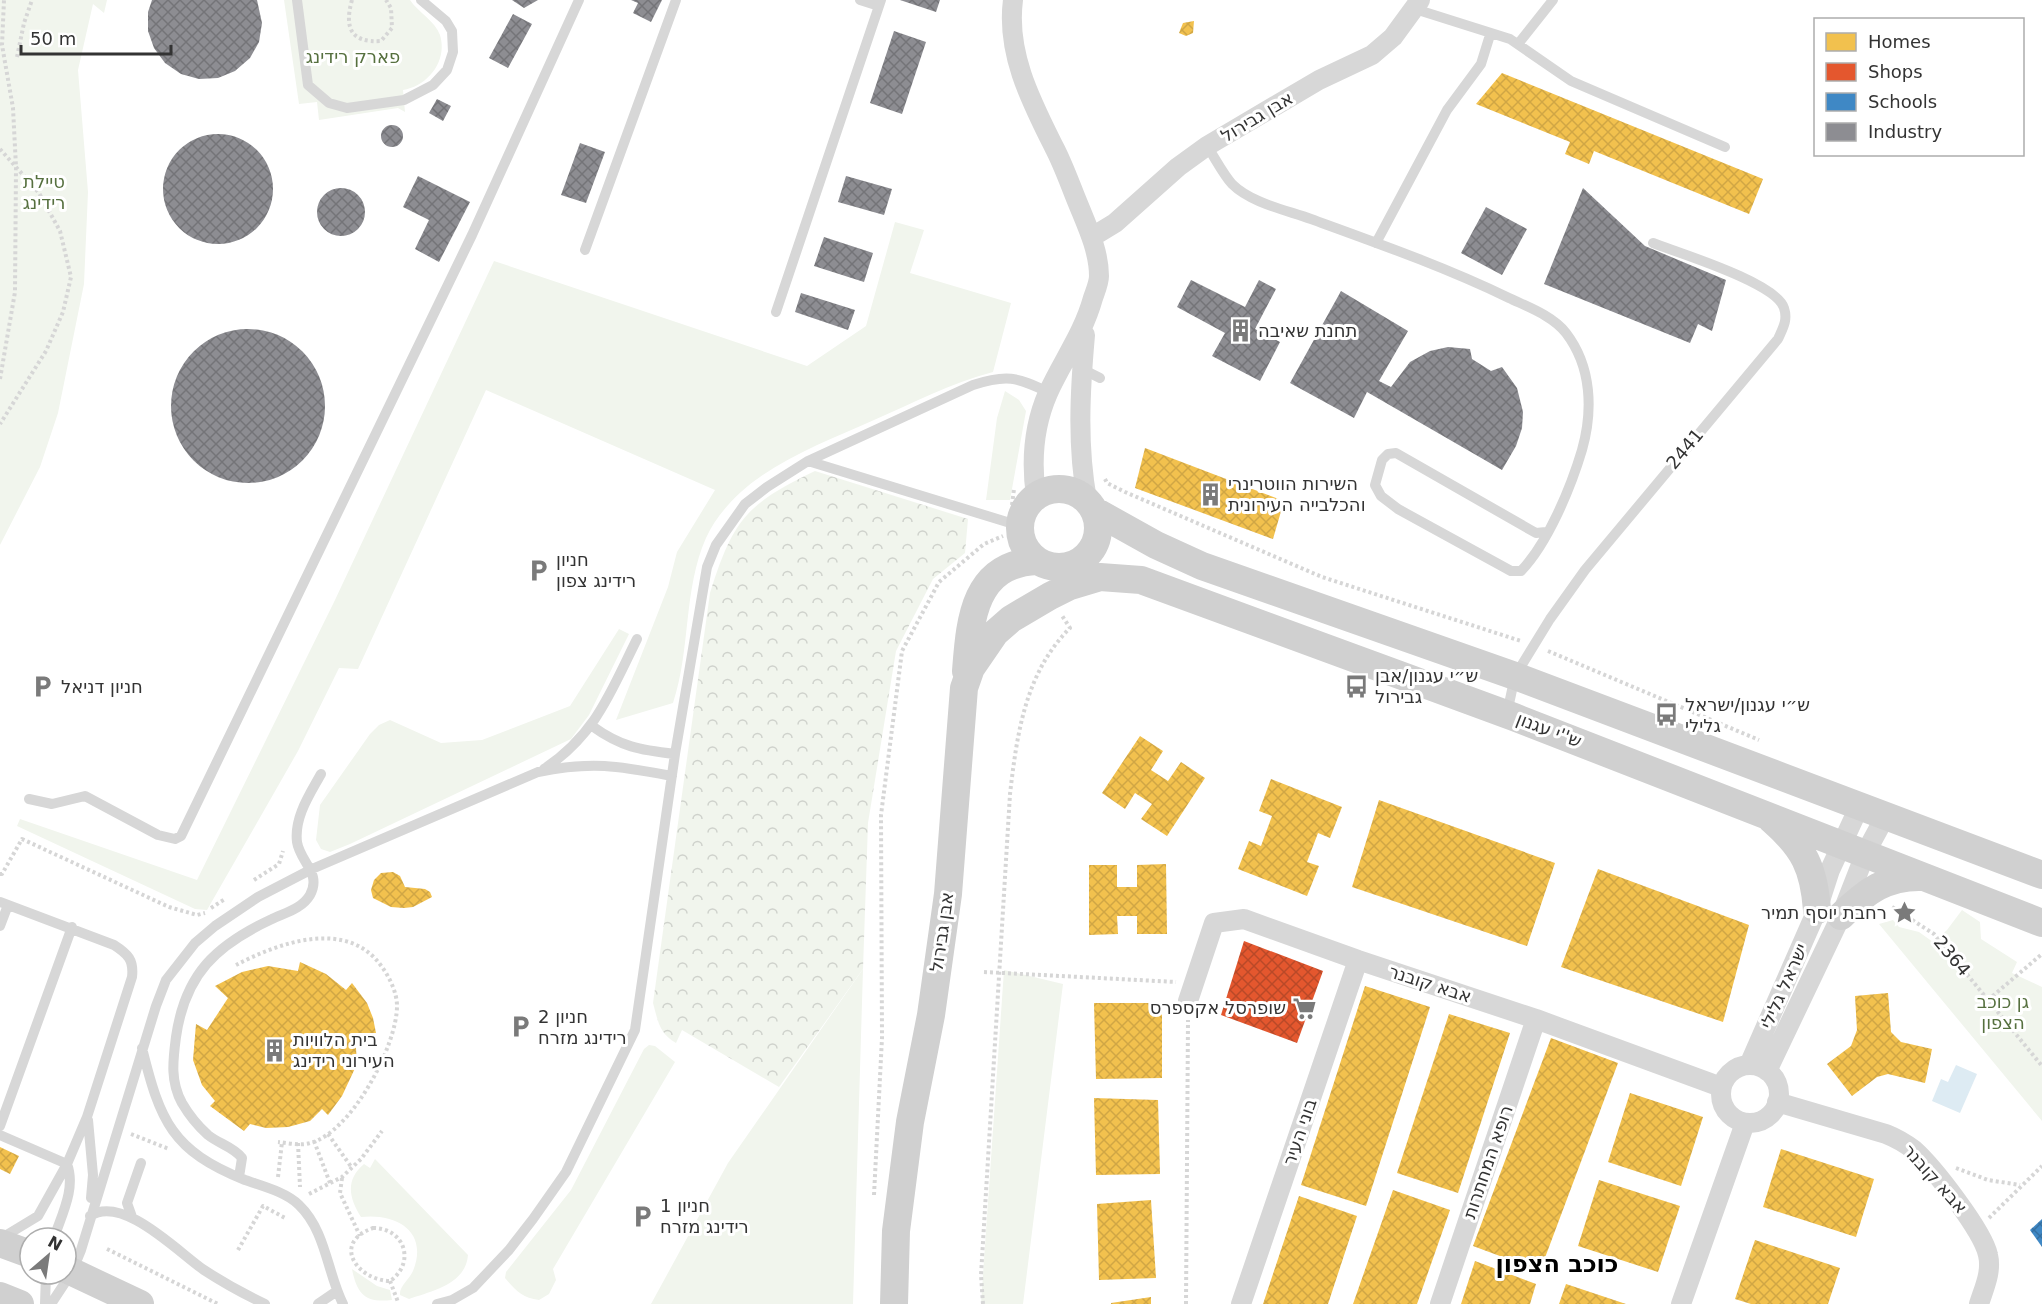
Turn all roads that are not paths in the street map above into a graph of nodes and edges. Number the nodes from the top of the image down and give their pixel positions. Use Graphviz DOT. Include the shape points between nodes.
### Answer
graph roads {
  1 [pos="297,0"];
  2 [pos="421,0"];
  3 [pos="579,0"];
  4 [pos="676,0"];
  5 [pos="860,0"];
  6 [pos="1013,0"];
  7 [pos="1553,0"];
  8 [pos="880,3"];
  9 [pos="1418,4"];
  10 [pos="1490,34"];
  11 [pos="1518,44"];
  12 [pos="1208,146"];
  13 [pos="1725,147"];
  14 [pos="1092,237"];
  15 [pos="1376,243"];
  16 [pos="1653,243"];
  17 [pos="585,250"];
  18 [pos="776,312"];
  19 [pos="1085,326"];
  20 [pos="1048,392"];
  21 [pos="808,461"];
  22 [pos="1029,505"];
  23 [pos="1091,506"];
  24 [pos="1546,532"];
  25 [pos="1082,560"];
  26 [pos="1037,561"];
  27 [pos="1050,596"];
  28 [pos="637,639"];
  29 [pos="1329,650"];
  30 [pos="1515,676"];
  31 [pos="964,688"];
  32 [pos="1514,717"];
  33 [pos="592,726"];
  34 [pos="675,754"];
  35 [pos="539,772"];
  36 [pos="321,774"];
  37 [pos="672,776"];
  38 [pos="29,799"];
  39 [pos="1872,812"];
  40 [pos="1766,815"];
  41 [pos="1854,848"];
  42 [pos="312,869"];
  43 [pos="2042,875"];
  44 [pos="1929,878"];
  45 [pos="4,904"];
  46 [pos="1829,913"];
  47 [pos="2042,923"];
  48 [pos="0,926"];
  49 [pos="72,927"];
  50 [pos="1358,960"];
  51 [pos="1191,992"];
  52 [pos="1536,1019"];
  53 [pos="142,1048"];
  54 [pos="1758,1068"];
  55 [pos="1721,1088"];
  56 [pos="1777,1102"];
  57 [pos="87,1117"];
  58 [pos="1745,1123"];
  59 [pos="0,1126"];
  60 [pos="0,1135"];
  61 [pos="141,1163"];
  62 [pos="67,1164"];
  63 [pos="239,1178"];
  64 [pos="90,1216"];
  65 [pos="132,1217"];
  66 [pos="58,1226"];
  67 [pos="78,1239"];
  68 [pos="0,1241"];
  69 [pos="18,1249"];
  70 [pos="78,1279"];
  71 [pos="54,1286"];
  72 [pos="57,1286"];
  73 [pos="337,1291"];
  74 [pos="0,1296"];
  75 [pos="20,1304"];
  76 [pos="45,1304"];
  77 [pos="51,1304"];
  78 [pos="140,1304"];
  79 [pos="265,1304"];
  80 [pos="318,1304"];
  81 [pos="343,1304"];
  82 [pos="437,1304"];
  83 [pos="894,1304"];
  84 [pos="1241,1304"];
  85 [pos="1440,1304"];
  86 [pos="1681,1304"];
  87 [pos="1979,1304"];
  1 -- 2 [label="lane" via="308,84 321,98 346,108 404,100 434,84 447,70 453,52 452,31"];
  3 -- 38 [label="lane" via="472,235 181,836 175,839 158,835 85,796 52,804"];
  4 -- 17 [label="lane"];
  5 -- 8 [label="lane"];
  6 -- 14 [label="street" via="1015,52 1026,89"];
  7 -- 11 [label="lane"];
  8 -- 18 [label="lane"];
  9 -- 10 [label="lane"];
  9 -- 12 [label="street, אבן גבירול" via="1393,37 1372,55 1318,80"];
  10 -- 11 [label="lane"];
  10 -- 15 [label="lane" via="1481,64 1447,110"];
  11 -- 13 [label="lane" via="1571,81"];
  12 -- 14 [label="street, אבן גבירול" via="1115,223"];
  12 -- 15 [label="lane" via="1233,184 1254,198"];
  14 -- 19 [label="street" via="1099,277"];
  15 -- 24 [label="lane" via="1480,284 1551,319 1577,351 1589,390 1589,418 1575,475"];
  16 -- 30 [label="lane, 2441" via="1772,292 1784,306 1786,320 1778,339 1585,570"];
  19 -- 20 [label="street"];
  19 -- 23 [label="street" via="1091,374 1081,467"];
  20 -- 21 [label="lane" via="1019,378 999,377"];
  20 -- 22 [label="street" via="1035,441"];
  21 -- 22 [label="lane" via="1007,522 1018,519"];
  21 -- 34 [label="lane" via="745,504 707,567"];
  22 -- 23 [label="main road" via="1053,489 1062,489"];
  22 -- 26 [label="main road" via="1020,526 1023,544"];
  23 -- 25 [label="main road" via="1098,521 1096,543"];
  23 -- 30 [label="main road" via="1146,541 1202,566"];
  24 -- 24 [label="lane" via="1536,533 1396,453 1382,460 1375,484 1381,496 1511,571 1521,571 1530,562"];
  25 -- 26 [label="main road" via="1060,568"];
  25 -- 29 [label="main road" via="1141,571"];
  26 -- 31 [label="main road" via="1014,564 1004,570 976,603"];
  27 -- 29 [label="main road, ש''י עגנון" via="1100,577 1141,580"];
  27 -- 31 [label="main road, אבן גבירול" via="994,633 974,661"];
  28 -- 33 [label="lane"];
  29 -- 32 [label="main road, ש''י עגנון"];
  30 -- 32 [label="lane, 2441" via="1509,704"];
  30 -- 39 [label="main road"];
  31 -- 83 [label="main road, אבן גבירול" via="948,894 910,1122 896,1231"];
  32 -- 40 [label="main road, ש''י עגנון"];
  33 -- 34 [label="lane" via="635,749"];
  33 -- 35 [label="lane" via="564,755"];
  34 -- 37 [label="lane"];
  35 -- 37 [label="lane" via="597,764"];
  35 -- 42 [label="lane"];
  36 -- 42 [label="lane" via="300,814 297,840 301,858"];
  37 -- 82 [label="lane" via="635,1030 566,1172 533,1219 473,1288"];
  39 -- 41 [label="street, ישראל גלילי"];
  39 -- 41 [label="street, ישראל גלילי"];
  39 -- 43 [label="main road"];
  40 -- 41 [label="main road, ש''י עגנון"];
  40 -- 46 [label="main road" via="1795,842 1806,859"];
  41 -- 44 [label="main road, ש''י עגנון"];
  41 -- 46 [label="street, ישראל גלילי" via="1830,870"];
  42 -- 53 [label="lane" via="258,897 195,943 166,980"];
  42 -- 63 [label="lane" via="314,884 309,897 214,954 201,968 191,985 178,1028 174,1084 192,1118 209,1136 242,1158"];
  44 -- 46 [label="main road" via="1892,879"];
  44 -- 47 [label="main road, ש''י עגנון"];
  45 -- 48 [label="lane"];
  45 -- 49 [label="lane"];
  46 -- 54 [label="street, ישראל גלילי"];
  49 -- 57 [label="lane" via="114,945 133,964"];
  49 -- 59 [label="lane"];
  50 -- 51 [label="street, אבא קובנר" via="1244,919 1214,923"];
  50 -- 52 [label="street, אבא קובנר"];
  50 -- 84 [label="street, בוני העיר"];
  52 -- 55 [label="street, אבא קובנר"];
  52 -- 85 [label="street, רופא המחתרות"];
  53 -- 63 [label="lane" via="154,1095 169,1128 206,1162"];
  53 -- 64 [label="lane"];
  54 -- 55 [label="street" via="1731,1072"];
  54 -- 56 [label="street" via="1778,1087"];
  55 -- 58 [label="street" via="1728,1114"];
  56 -- 58 [label="street" via="1763,1120"];
  56 -- 87 [label="street, אבא קובנר" via="1886,1134 1919,1155 1979,1229 1990,1272"];
  57 -- 62 [label="lane"];
  57 -- 64 [label="lane" via="93,1175"];
  58 -- 86 [label="street"];
  60 -- 62 [label="lane"];
  61 -- 65 [label="lane" via="127,1203"];
  62 -- 66 [label="lane" via="70,1189"];
  62 -- 68 [label="lane" via="38,1216"];
  63 -- 73 [label="lane" via="297,1203 306,1213 318,1232"];
  64 -- 65 [label="lane" via="104,1212"];
  64 -- 67 [label="lane"];
  65 -- 79 [label="lane" via="204,1270"];
  68 -- 69 [label="main road"];
  70 -- 78 [label="main road"];
  71 -- 76 [label="lane"];
  72 -- 77 [label="lane"];
  73 -- 80 [label="lane"];
  73 -- 81 [label="lane"];
  74 -- 75 [label="main road"];
}
